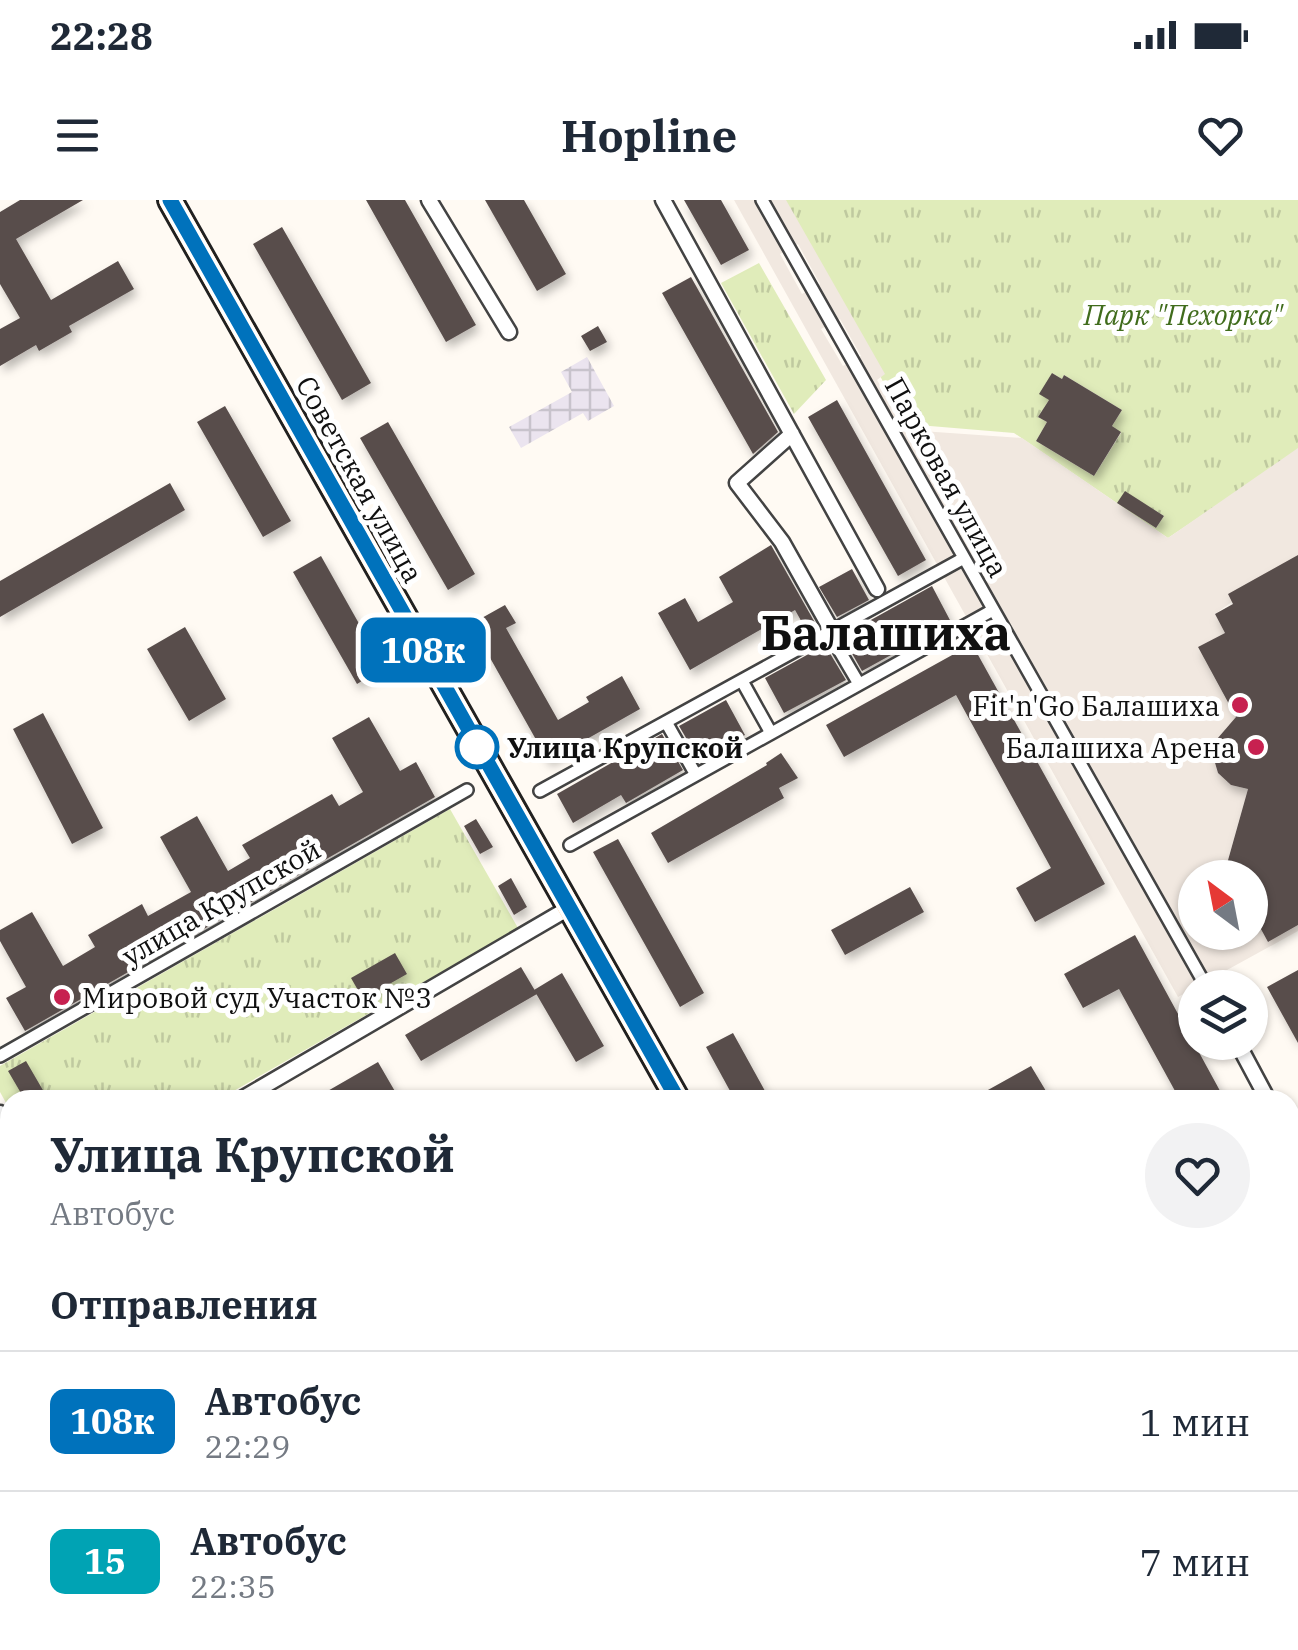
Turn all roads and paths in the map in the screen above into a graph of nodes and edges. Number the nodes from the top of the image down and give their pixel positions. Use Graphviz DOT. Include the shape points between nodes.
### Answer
graph roads {
  1 [pos="170,200"];
  2 [pos="430,200"];
  3 [pos="663,200"];
  4 [pos="762,200"];
  5 [pos="509,332"];
  6 [pos="792,434"];
  7 [pos="964,558"];
  8 [pos="881,596"];
  9 [pos="994,610"];
  10 [pos="831,632"];
  11 [pos="742,681"];
  12 [pos="859,684"];
  13 [pos="666,722"];
  14 [pos="772,733"];
  15 [pos="696,775"];
  16 [pos="467,790"];
  17 [pos="540,792"];
  18 [pos="570,845"];
  19 [pos="569,908"];
  20 [pos="1197,970"];
  21 [pos="0,1056"];
  22 [pos="1247,1060"];
  23 [pos="257,1090"];
  24 [pos="672,1090"];
  25 [pos="1263,1090"];
  1 -- 19 [label="main road, Советская улица"];
  2 -- 5 [label="street"];
  3 -- 6 [label="street"];
  4 -- 7 [label="street, Парковая улица"];
  6 -- 8 [label="street"];
  6 -- 10 [label="street" via="737,483 782,542"];
  7 -- 8 [label="street"];
  7 -- 9 [label="street, Парковая улица"];
  8 -- 10 [label="street"];
  9 -- 12 [label="street"];
  9 -- 20 [label="street, Парковая улица"];
  10 -- 11 [label="street"];
  10 -- 12 [label="street"];
  11 -- 13 [label="street"];
  11 -- 14 [label="street"];
  12 -- 14 [label="street"];
  13 -- 15 [label="street"];
  13 -- 17 [label="street"];
  14 -- 15 [label="street"];
  15 -- 18 [label="street"];
  16 -- 21 [label="street, улица Крупской"];
  19 -- 23 [label="street"];
  19 -- 24 [label="main road, Советская улица"];
  22 -- 25 [label="street"];
}
